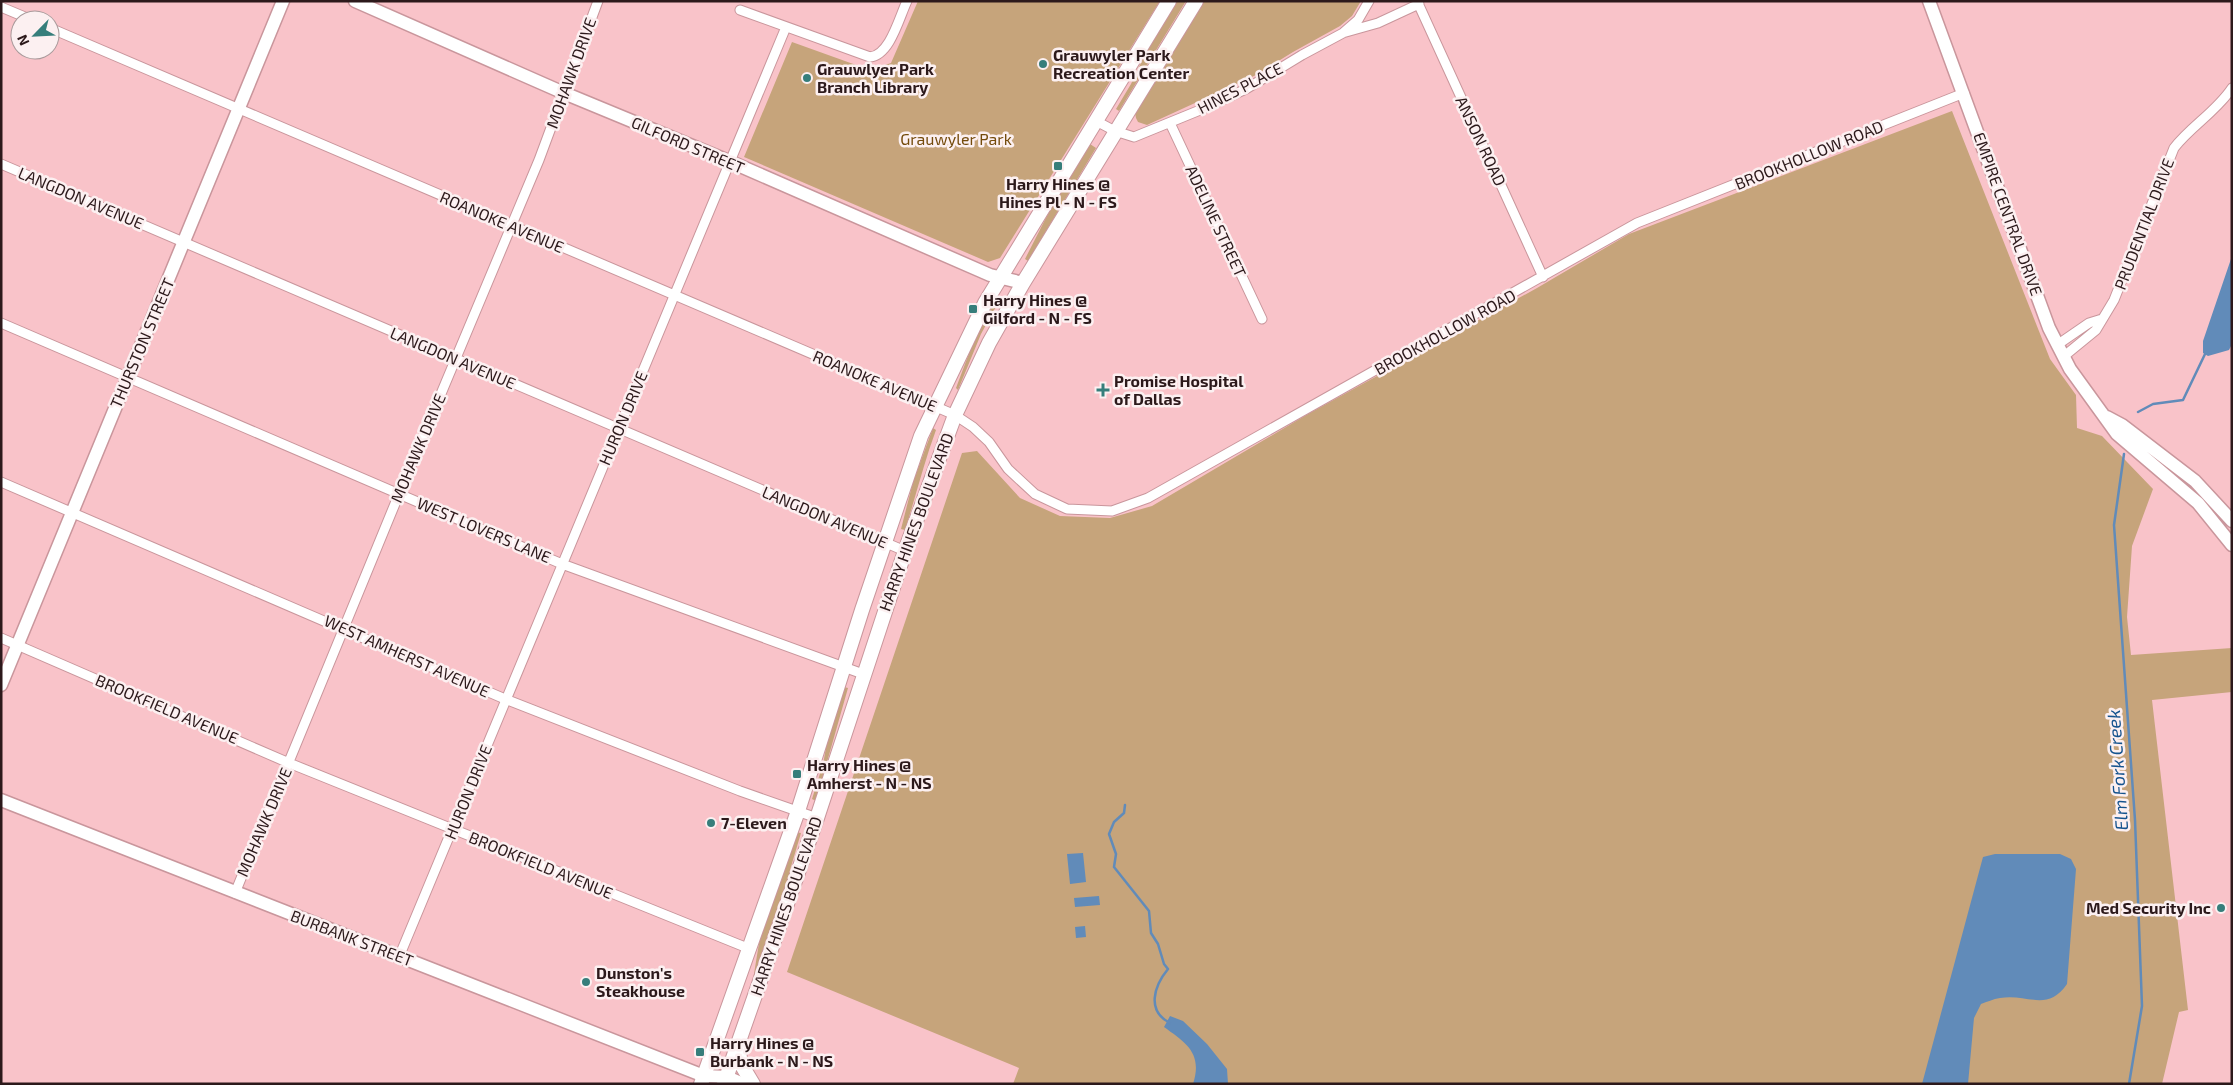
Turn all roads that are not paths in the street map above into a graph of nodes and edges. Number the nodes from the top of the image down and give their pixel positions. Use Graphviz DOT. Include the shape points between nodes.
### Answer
graph roads {
  1 [pos="283,1"];
  2 [pos="355,1"];
  3 [pos="598,1"];
  4 [pos="907,1"];
  5 [pos="1169,1"];
  6 [pos="1196,1"];
  7 [pos="1369,1"];
  8 [pos="1930,1"];
  9 [pos="1418,3"];
  10 [pos="740,10"];
  11 [pos="786,27"];
  12 [pos="60,32"];
  13 [pos="1344,33"];
  14 [pos="2232,88"];
  15 [pos="564,93"];
  16 [pos="1964,93"];
  17 [pos="240,110"];
  18 [pos="1096,121"];
  19 [pos="1170,123"];
  20 [pos="1115,131"];
  21 [pos="731,162"];
  22 [pos="1,164"];
  23 [pos="511,227"];
  24 [pos="184,243"];
  25 [pos="1543,277"];
  26 [pos="1000,278"];
  27 [pos="1023,282"];
  28 [pos="675,295"];
  29 [pos="1262,319"];
  30 [pos="2102,320"];
  31 [pos="1,323"];
  32 [pos="2057,345"];
  33 [pos="2063,357"];
  34 [pos="456,360"];
  35 [pos="128,376"];
  36 [pos="934,407"];
  37 [pos="955,415"];
  38 [pos="2107,417"];
  39 [pos="618,429"];
  40 [pos="1,482"];
  41 [pos="399,494"];
  42 [pos="72,512"];
  43 [pos="2232,521"];
  44 [pos="884,542"];
  45 [pos="2232,545"];
  46 [pos="905,551"];
  47 [pos="562,564"];
  48 [pos="344,629"];
  49 [pos="1,638"];
  50 [pos="18,645"];
  51 [pos="843,668"];
  52 [pos="863,674"];
  53 [pos="1,685"];
  54 [pos="505,700"];
  55 [pos="289,763"];
  56 [pos="1,800"];
  57 [pos="798,811"];
  58 [pos="817,818"];
  59 [pos="452,830"];
  60 [pos="235,892"];
  61 [pos="750,949"];
  62 [pos="399,957"];
  63 [pos="738,1044"];
  64 [pos="725,1080"];
  65 [pos="705,1081"];
  66 [pos="743,1084"];
  67 [pos="753,1084"];
  1 -- 17 [label="street, THURSTON STREET"];
  2 -- 15 [label="street, GILFORD STREET"];
  3 -- 15 [label="street, MOHAWK DRIVE"];
  4 -- 11 [label="street" via="886,50 876,57"];
  5 -- 18 [label="main road, HARRY HINES BOULEVARD"];
  6 -- 20 [label="main road, HARRY HINES BOULEVARD"];
  7 -- 13 [label="street, HINES PLACE" via="1358,20"];
  8 -- 16 [label="street, EMPIRE CENTRAL DRIVE"];
  9 -- 13 [label="street, ANSON ROAD" via="1378,23"];
  9 -- 25 [label="street, ANSON ROAD"];
  10 -- 11 [label="street"];
  11 -- 21 [label="street, HURON DRIVE"];
  12 -- 17 [label="street, ROANOKE AVENUE"];
  13 -- 19 [label="street, HINES PLACE" via="1246,89"];
  14 -- 30 [label="street, PRUDENTIAL DRIVE" via="2220,105 2174,148 2125,276"];
  15 -- 21 [label="street, GILFORD STREET"];
  15 -- 23 [label="street, MOHAWK DRIVE"];
  16 -- 25 [label="street, BROOKHOLLOW ROAD" via="1638,223"];
  16 -- 32 [label="street, EMPIRE CENTRAL DRIVE"];
  17 -- 23 [label="street, ROANOKE AVENUE"];
  17 -- 24 [label="street, THURSTON STREET"];
  18 -- 20 [label="street, HINES PLACE"];
  18 -- 26 [label="main road, HARRY HINES BOULEVARD"];
  19 -- 20 [label="street, HINES PLACE" via="1134,137"];
  19 -- 29 [label="street, ADELINE STREET"];
  20 -- 27 [label="main road, HARRY HINES BOULEVARD"];
  21 -- 26 [label="street, GILFORD STREET"];
  21 -- 28 [label="street, HURON DRIVE"];
  22 -- 24 [label="street, LANGDON AVENUE"];
  23 -- 28 [label="street, ROANOKE AVENUE"];
  23 -- 34 [label="street, MOHAWK DRIVE"];
  24 -- 34 [label="street, LANGDON AVENUE"];
  24 -- 35 [label="street, THURSTON STREET"];
  25 -- 37 [label="street, BROOKHOLLOW ROAD" via="1148,498 1112,511 1068,509 1035,494 1008,469 978,432"];
  26 -- 27 [label="street, GILFORD STREET"];
  26 -- 36 [label="main road, HARRY HINES BOULEVARD" via="973,325"];
  27 -- 37 [label="main road, HARRY HINES BOULEVARD" via="989,343"];
  28 -- 36 [label="street, ROANOKE AVENUE"];
  28 -- 39 [label="street, HURON DRIVE"];
  30 -- 32 [label="street" via="2089,323"];
  30 -- 33 [label="street, PRUDENTIAL DRIVE" via="2096,330"];
  31 -- 35 [label="street, WEST LOVERS LANE"];
  32 -- 33 [label="street, EMPIRE CENTRAL DRIVE"];
  33 -- 38 [label="street, EMPIRE CENTRAL DRIVE" via="2076,380"];
  34 -- 39 [label="street, LANGDON AVENUE"];
  34 -- 41 [label="street, MOHAWK DRIVE"];
  35 -- 41 [label="street, WEST LOVERS LANE"];
  35 -- 42 [label="street, THURSTON STREET"];
  36 -- 37 [label="street, ROANOKE AVENUE"];
  36 -- 44 [label="main road, HARRY HINES BOULEVARD"];
  37 -- 46 [label="main road, HARRY HINES BOULEVARD"];
  38 -- 43 [label="street, EMPIRE CENTRAL DRIVE" via="2195,481"];
  38 -- 45 [label="street, EMPIRE CENTRAL DRIVE" via="2118,434 2198,503"];
  39 -- 44 [label="street, LANGDON AVENUE"];
  39 -- 47 [label="street, HURON DRIVE"];
  40 -- 42 [label="street, WEST AMHERST AVENUE"];
  41 -- 47 [label="street, WEST LOVERS LANE"];
  41 -- 48 [label="street, MOHAWK DRIVE"];
  42 -- 48 [label="street, WEST AMHERST AVENUE"];
  42 -- 50 [label="street, THURSTON STREET"];
  44 -- 46 [label="street, LANGDON AVENUE"];
  44 -- 51 [label="main road, HARRY HINES BOULEVARD"];
  46 -- 52 [label="main road, HARRY HINES BOULEVARD"];
  47 -- 51 [label="street, WEST LOVERS LANE"];
  47 -- 54 [label="street, HURON DRIVE"];
  48 -- 54 [label="street, WEST AMHERST AVENUE"];
  48 -- 55 [label="street, MOHAWK DRIVE"];
  49 -- 50 [label="street, BROOKFIELD AVENUE"];
  50 -- 53 [label="street, THURSTON STREET"];
  50 -- 55 [label="street, BROOKFIELD AVENUE"];
  51 -- 52 [label="street, WEST LOVERS LANE"];
  51 -- 57 [label="main road, HARRY HINES BOULEVARD"];
  52 -- 58 [label="main road, HARRY HINES BOULEVARD"];
  54 -- 57 [label="street, WEST AMHERST AVENUE"];
  54 -- 59 [label="street, HURON DRIVE"];
  55 -- 59 [label="street, BROOKFIELD AVENUE"];
  55 -- 60 [label="street, MOHAWK DRIVE"];
  56 -- 60 [label="street, BURBANK STREET"];
  57 -- 58 [label="street, WEST AMHERST AVENUE"];
  57 -- 61 [label="main road, HARRY HINES BOULEVARD"];
  58 -- 63 [label="main road, HARRY HINES BOULEVARD"];
  59 -- 61 [label="street, BROOKFIELD AVENUE"];
  59 -- 62 [label="street, HURON DRIVE"];
  60 -- 62 [label="street, BURBANK STREET"];
  61 -- 65 [label="main road, HARRY HINES BOULEVARD"];
  62 -- 65 [label="street, BURBANK STREET"];
  63 -- 64 [label="main road, HARRY HINES BOULEVARD"];
  63 -- 67 [label="main road" via="741,1064"];
  64 -- 65 [label="street, BURBANK STREET"];
  64 -- 66 [label="street"];
}
